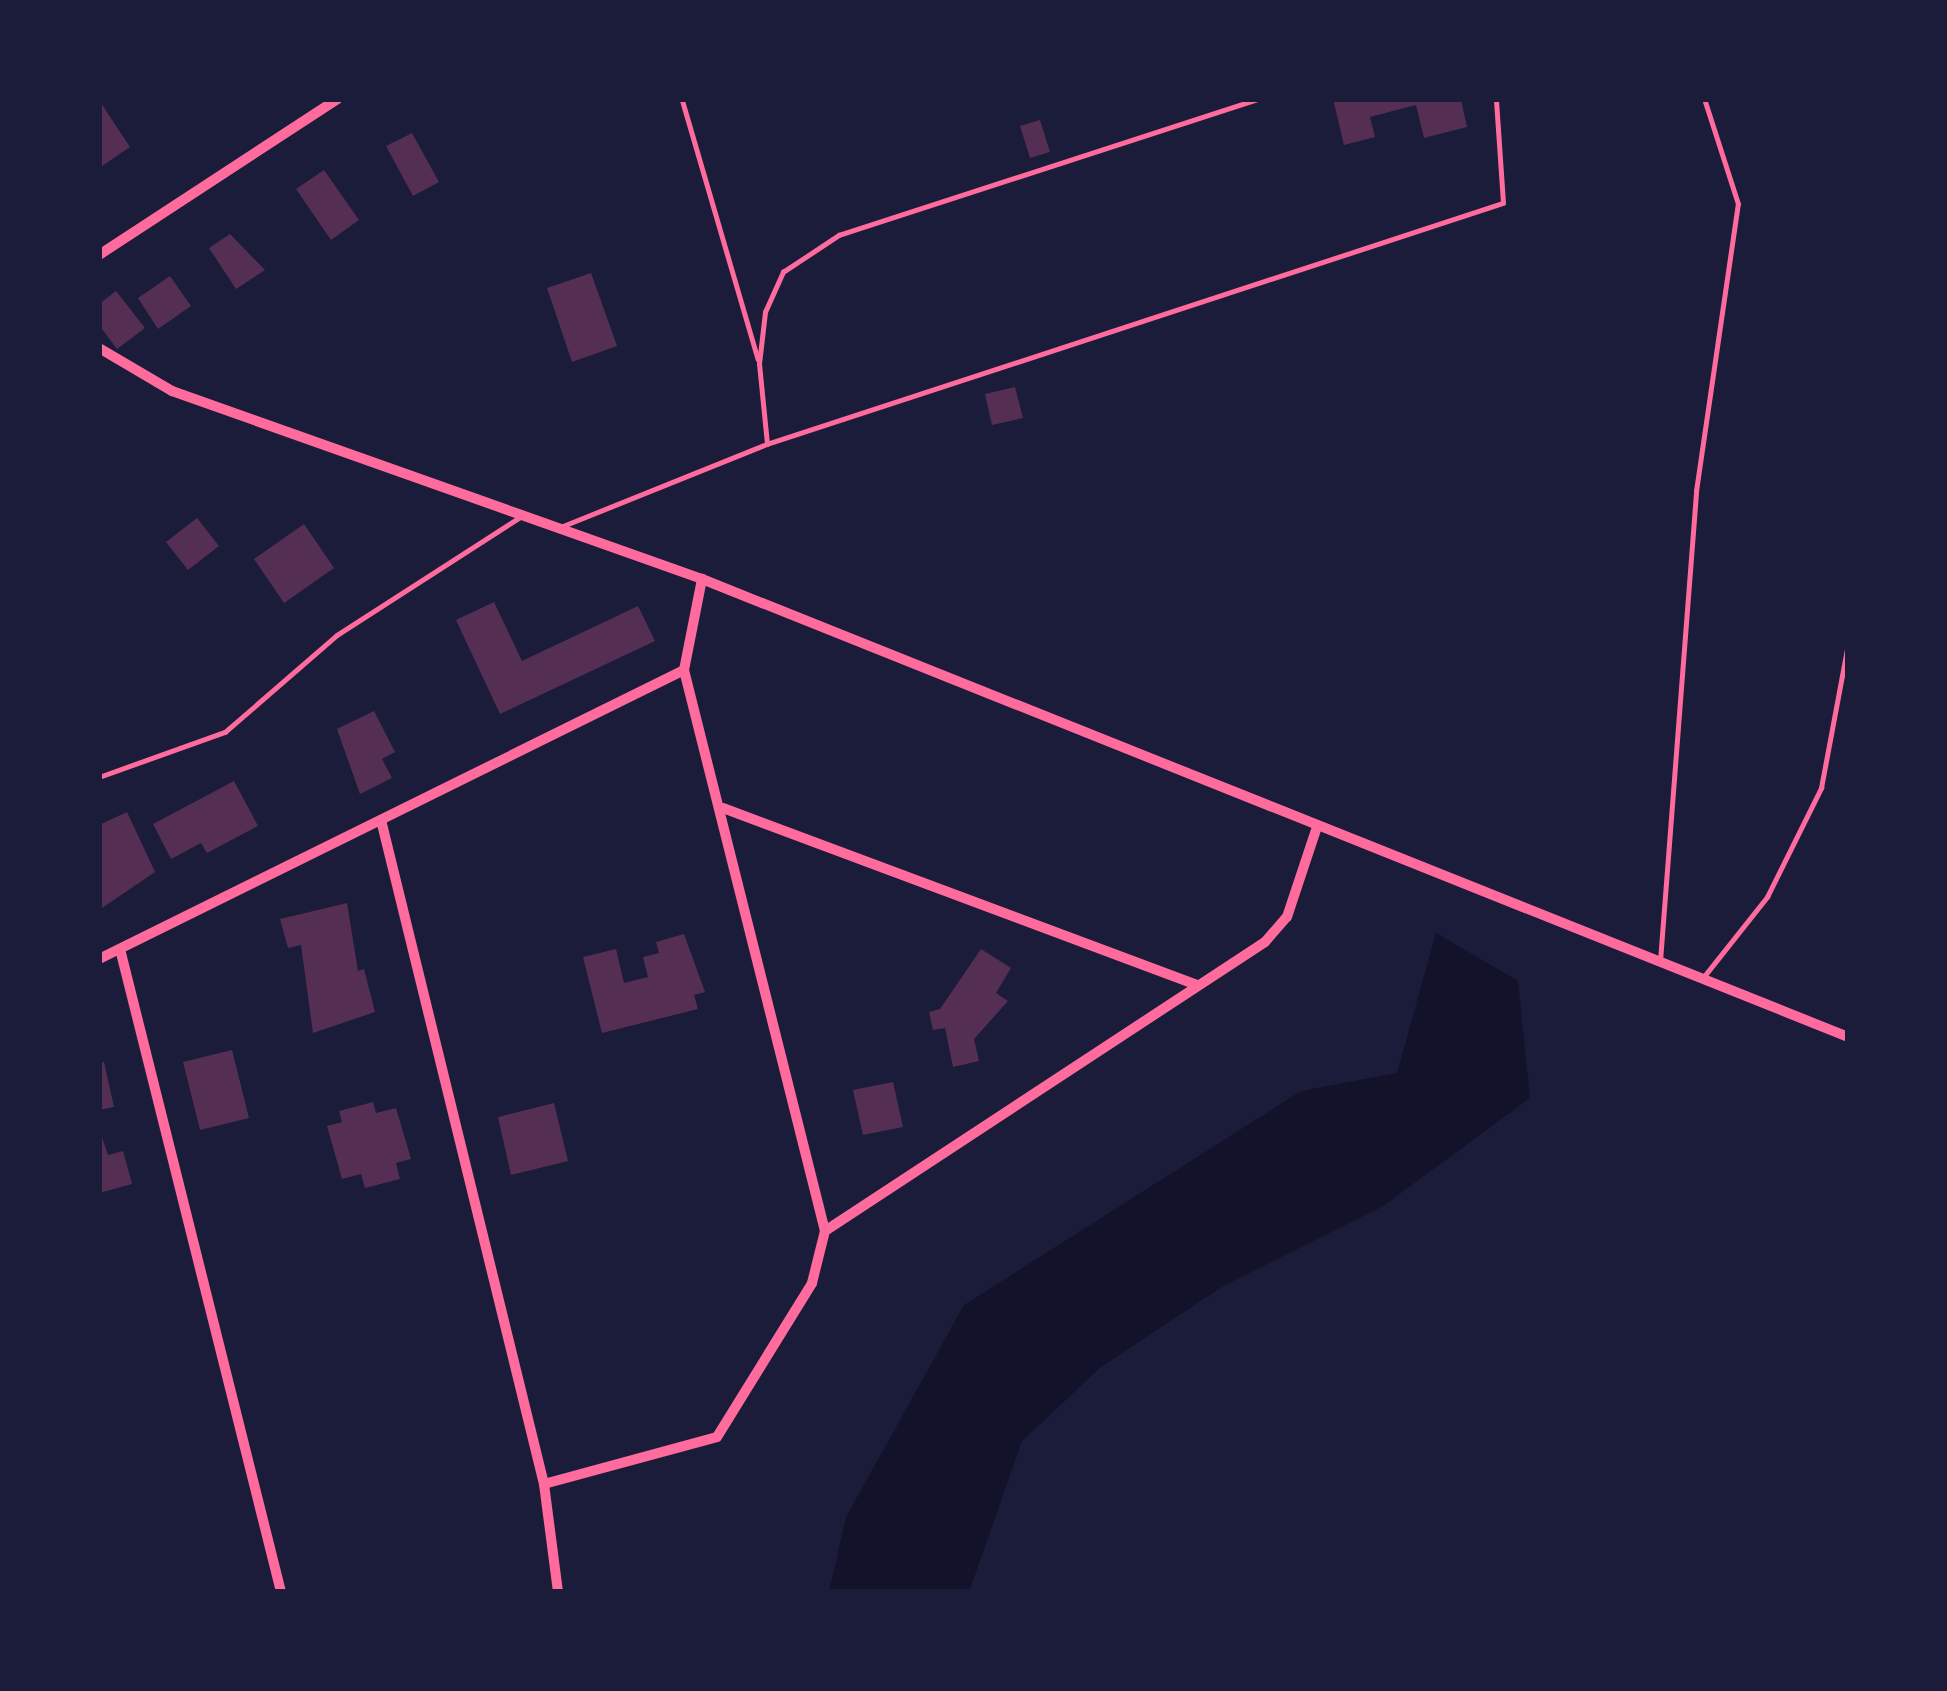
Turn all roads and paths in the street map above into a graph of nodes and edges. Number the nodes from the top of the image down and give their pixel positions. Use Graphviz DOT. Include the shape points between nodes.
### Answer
graph roads {
  1 [pos="337,99"];
  2 [pos="682,99"];
  3 [pos="1258,99"];
  4 [pos="1496,99"];
  5 [pos="1703,99"];
  6 [pos="1848,138"];
  7 [pos="99,254"];
  8 [pos="1848,323"];
  9 [pos="99,348"];
  10 [pos="759,364"];
  11 [pos="767,443"];
  12 [pos="525,514"];
  13 [pos="561,527"];
  14 [pos="702,579"];
  15 [pos="1848,644"];
  16 [pos="684,670"];
  17 [pos="99,777"];
  18 [pos="723,808"];
  19 [pos="381,820"];
  20 [pos="1316,830"];
  21 [pos="120,949"];
  22 [pos="99,959"];
  23 [pos="1659,967"];
  24 [pos="1701,980"];
  25 [pos="1197,985"];
  26 [pos="1848,1037"];
  27 [pos="825,1231"];
  28 [pos="544,1484"];
  29 [pos="281,1592"];
  30 [pos="558,1592"];
  1 -- 7 [label="street"];
  2 -- 10 [label="lane"];
  3 -- 10 [label="lane" via="838,236 783,272 766,312"];
  4 -- 11 [label="lane" via="1503,202"];
  5 -- 23 [label="lane" via="1738,204 1696,491"];
  6 -- 8 [label="lane"];
  9 -- 12 [label="street" via="172,391"];
  10 -- 11 [label="lane"];
  11 -- 13 [label="lane"];
  12 -- 13 [label="street"];
  12 -- 17 [label="lane" via="337,634 225,732"];
  13 -- 14 [label="street"];
  14 -- 16 [label="street"];
  14 -- 20 [label="street"];
  15 -- 24 [label="lane" via="1821,788 1767,897"];
  16 -- 18 [label="street"];
  16 -- 19 [label="street"];
  18 -- 25 [label="street"];
  18 -- 27 [label="street"];
  19 -- 21 [label="street"];
  19 -- 28 [label="street"];
  20 -- 23 [label="street"];
  20 -- 25 [label="street" via="1287,917 1265,943"];
  21 -- 22 [label="street"];
  21 -- 29 [label="street"];
  23 -- 24 [label="street"];
  24 -- 26 [label="street"];
  25 -- 27 [label="street"];
  27 -- 28 [label="street" via="812,1283 717,1438"];
  28 -- 30 [label="street"];
}
